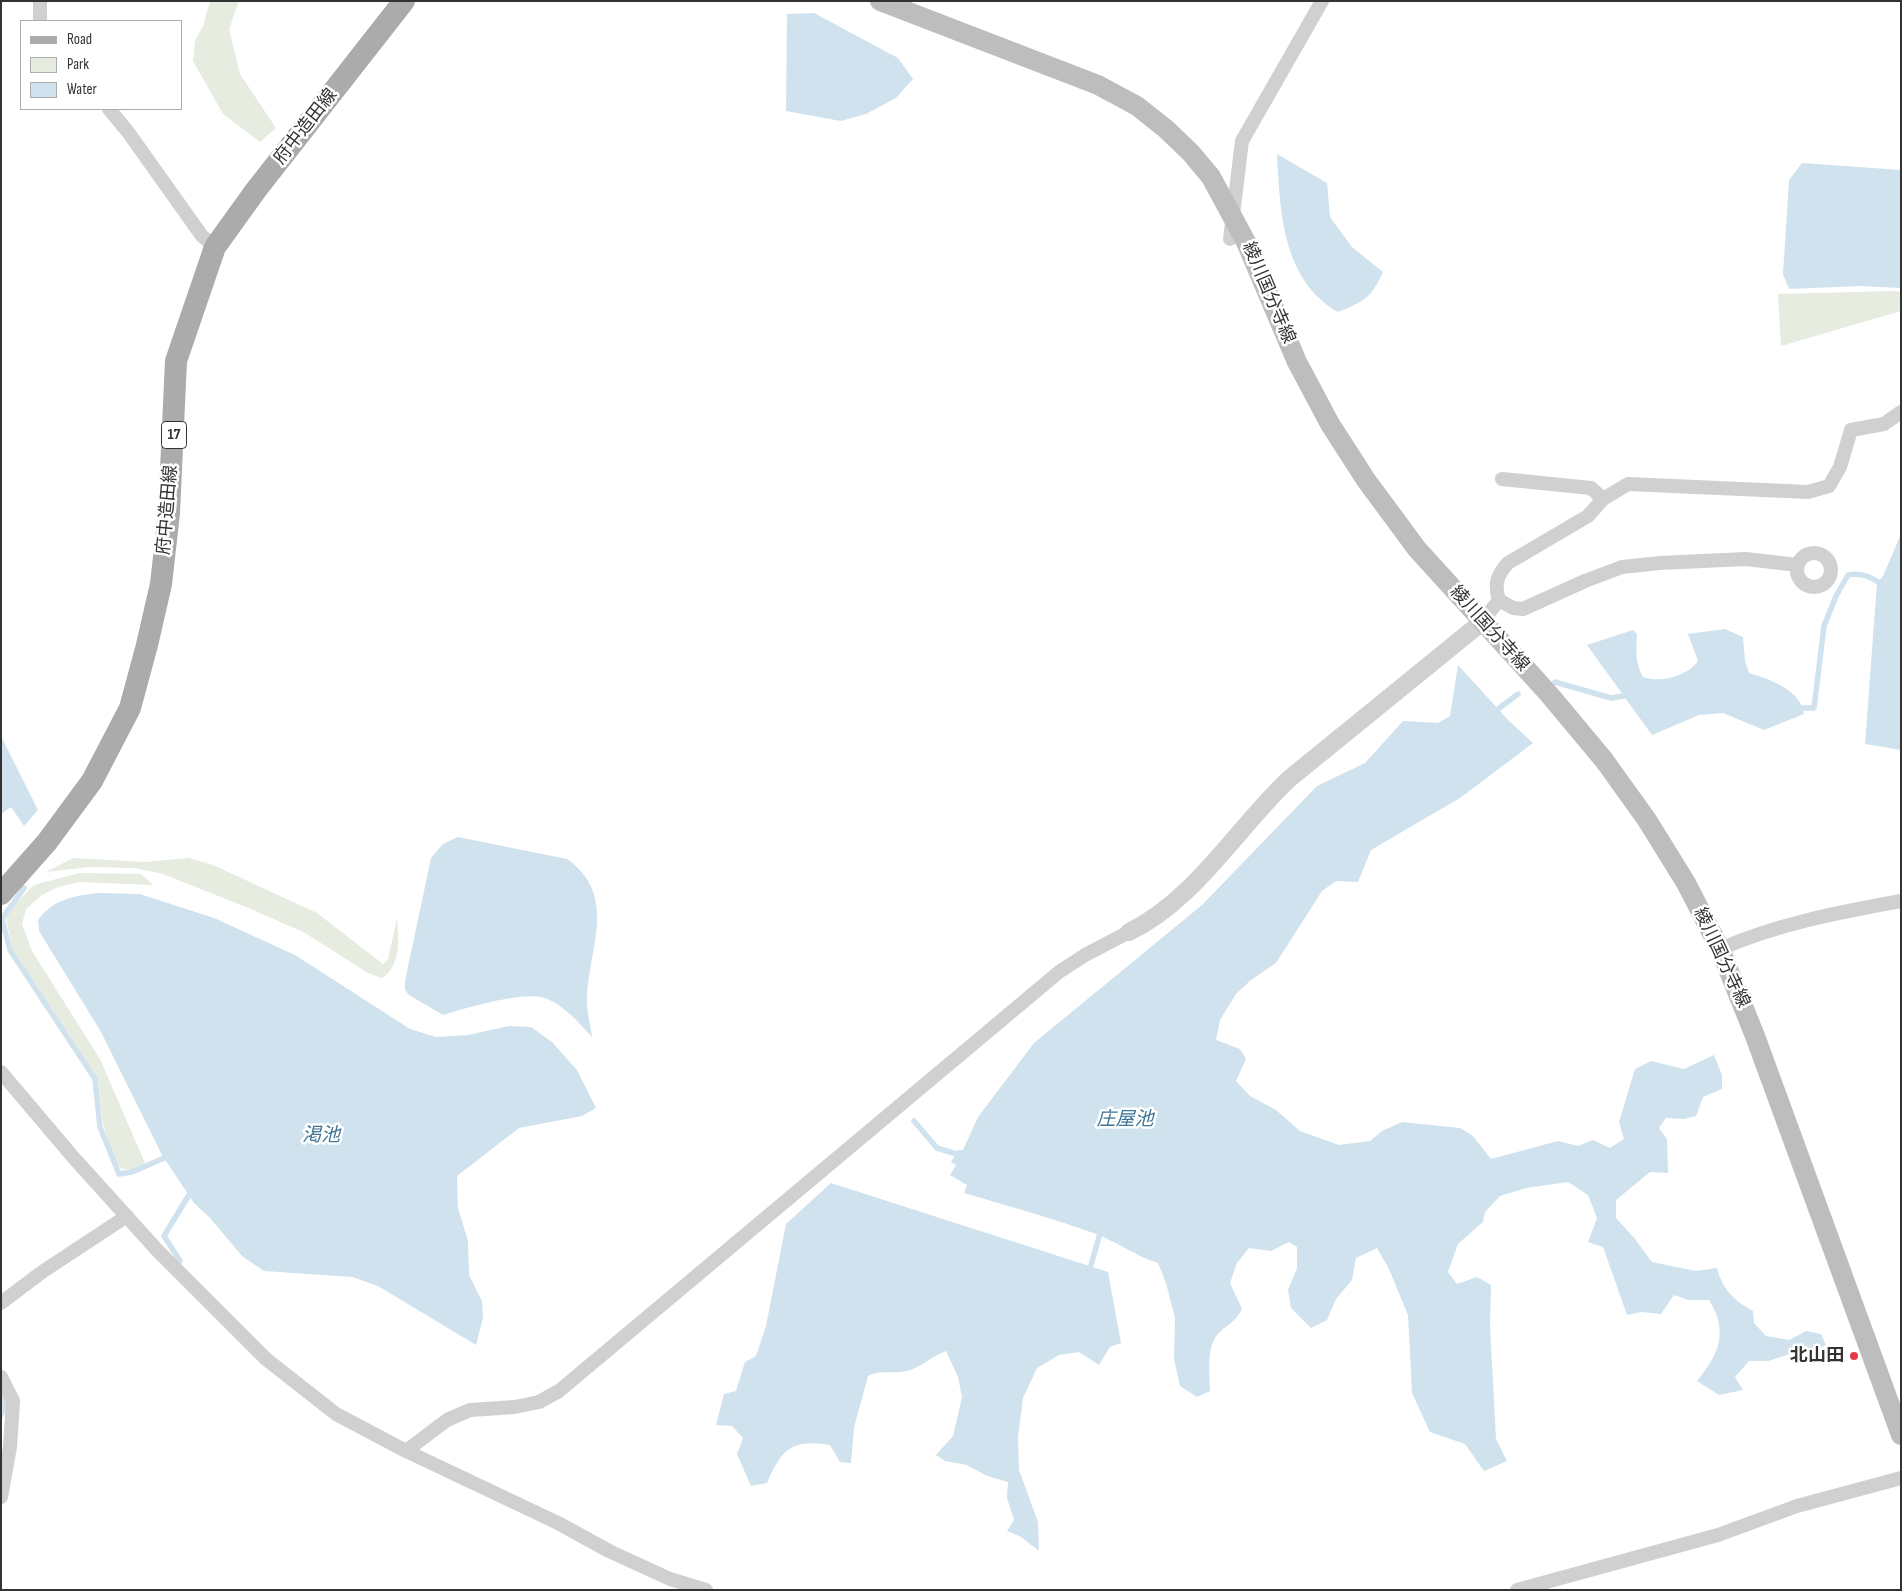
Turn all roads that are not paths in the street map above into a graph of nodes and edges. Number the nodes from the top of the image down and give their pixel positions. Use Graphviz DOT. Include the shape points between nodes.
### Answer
graph roads {
  1 [pos="40,1"];
  2 [pos="404,1"];
  3 [pos="880,1"];
  4 [pos="1322,1"];
  5 [pos="40,20"];
  6 [pos="110,110"];
  7 [pos="1235,217"];
  8 [pos="1230,239"];
  9 [pos="215,247"];
  10 [pos="1901,412"];
  11 [pos="1502,479"];
  12 [pos="1603,499"];
  13 [pos="1798,565"];
  14 [pos="1499,600"];
  15 [pos="1482,622"];
  16 [pos="1,894"];
  17 [pos="1901,901"];
  18 [pos="1129,932"];
  19 [pos="1720,949"];
  20 [pos="1,1072"];
  21 [pos="127,1216"];
  22 [pos="1,1303"];
  23 [pos="1,1378"];
  24 [pos="1901,1435"];
  25 [pos="406,1451"];
  26 [pos="1901,1478"];
  27 [pos="1,1497"];
  28 [pos="706,1590"];
  29 [pos="1517,1590"];
  1 -- 5 [label="street"];
  2 -- 9 [label="main road, 府中造田線 / 17"];
  3 -- 7 [label="main road, 綾川国分寺線" via="1098,85 1136,106 1191,153 1211,177"];
  4 -- 7 [label="street" via="1242,141"];
  6 -- 9 [label="street" via="202,236"];
  7 -- 8 [label="street"];
  7 -- 15 [label="main road, 綾川国分寺線" via="1297,362 1330,424 1417,549"];
  9 -- 16 [label="main road, 府中造田線 / 17" via="176,361 170,504 161,584 130,708 92,782 47,842"];
  10 -- 12 [label="street" via="1884,424 1851,430 1840,467 1829,486 1808,492 1628,484"];
  11 -- 12 [label="street" via="1590,488"];
  12 -- 14 [label="street" via="1588,516 1508,563 1495,588"];
  13 -- 14 [label="street" via="1746,559 1622,567 1523,609 1513,608"];
  14 -- 15 [label="street"];
  15 -- 18 [label="street" via="1289,779 1263,803 1172,904 1151,921"];
  15 -- 19 [label="main road, 綾川国分寺線" via="1604,760 1686,883"];
  17 -- 19 [label="street" via="1841,912 1743,938"];
  18 -- 25 [label="street" via="1059,972 559,1391 539,1402 470,1410 447,1420"];
  19 -- 24 [label="main road, 綾川国分寺線"];
  20 -- 21 [label="street"];
  21 -- 22 [label="street"];
  21 -- 25 [label="street" via="266,1359 336,1414"];
  23 -- 27 [label="street" via="14,1401"];
  25 -- 28 [label="street" via="670,1579"];
  26 -- 29 [label="street" via="1797,1506 1718,1536"];
}
